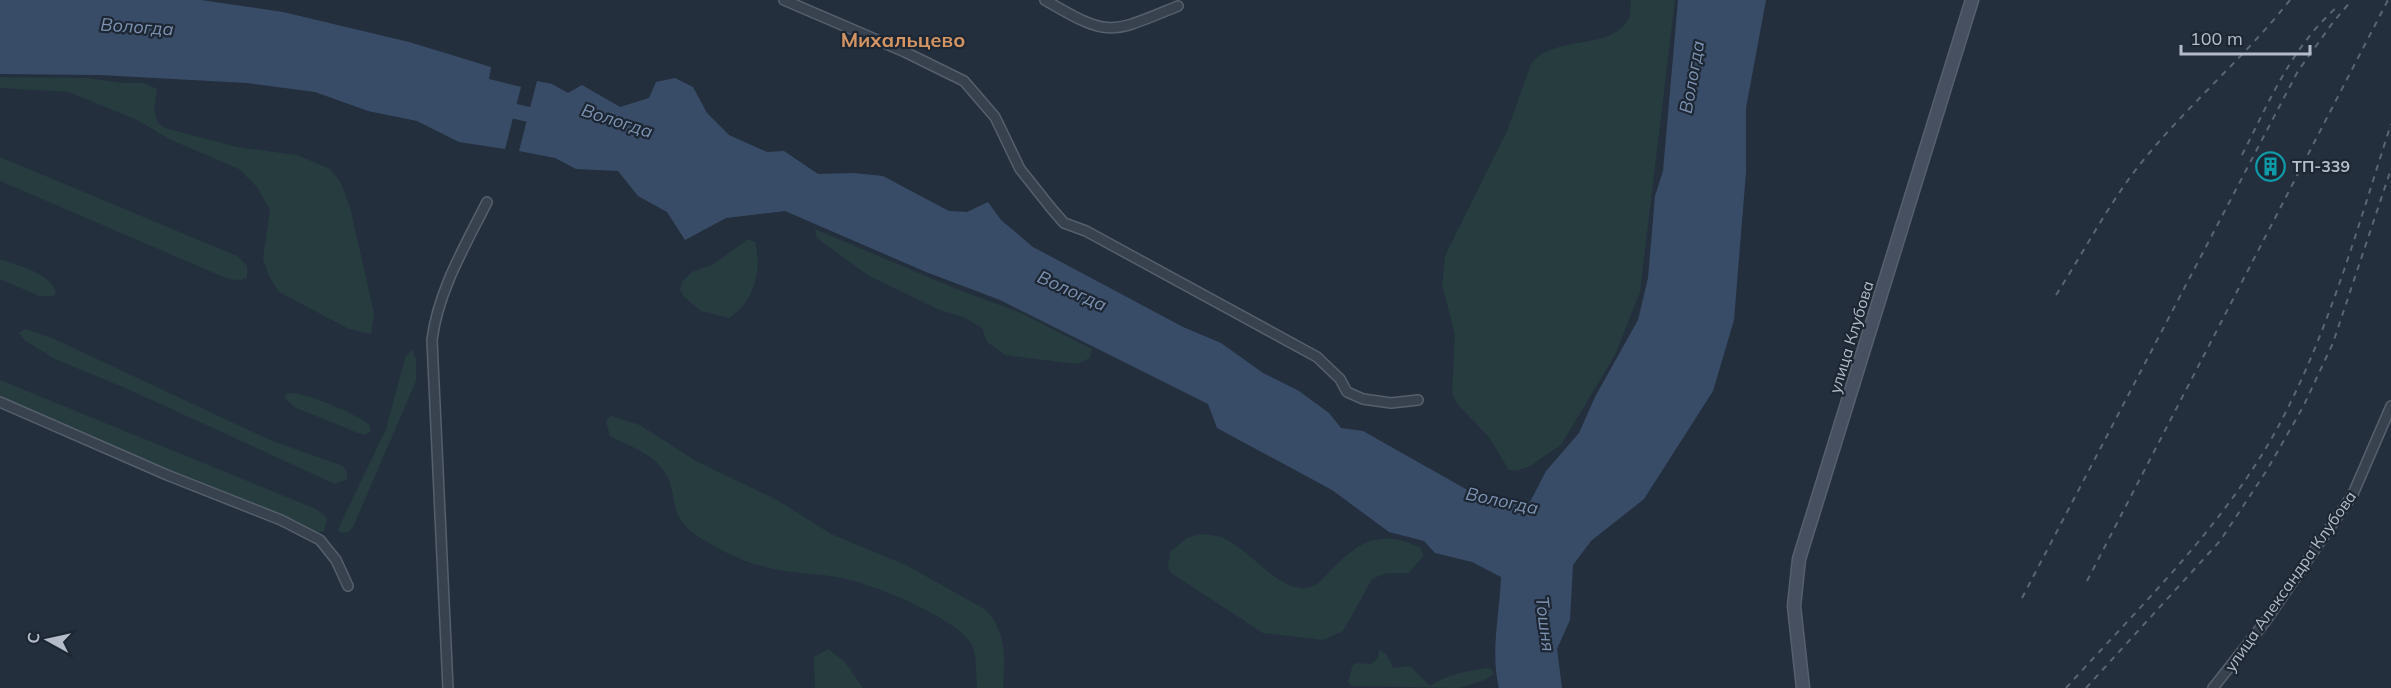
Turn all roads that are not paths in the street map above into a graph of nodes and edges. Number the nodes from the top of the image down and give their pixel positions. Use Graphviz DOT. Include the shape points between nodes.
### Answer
graph roads {
  1 [pos="784,0"];
  2 [pos="1044,0"];
  3 [pos="1972,0"];
  4 [pos="1178,6"];
  5 [pos="487,202"];
  6 [pos="1418,400"];
  7 [pos="0,402"];
  8 [pos="2391,406"];
  9 [pos="348,586"];
  10 [pos="448,688"];
  11 [pos="1803,688"];
  12 [pos="2213,688"];
  1 -- 6 [label="street" via="964,81 995,117 1020,169 1064,223 1086,231 1317,357 1340,379 1347,392 1391,403"];
  2 -- 4 [label="street" via="1104,30 1125,27"];
  3 -- 11 [label="main road, улица Клубова" via="1799,559 1794,606"];
  5 -- 10 [label="street" via="444,294 432,340"];
  7 -- 9 [label="street" via="320,540 336,560"];
  8 -- 12 [label="street, улица Александра Клубова" via="2353,494 2265,622"];
}
